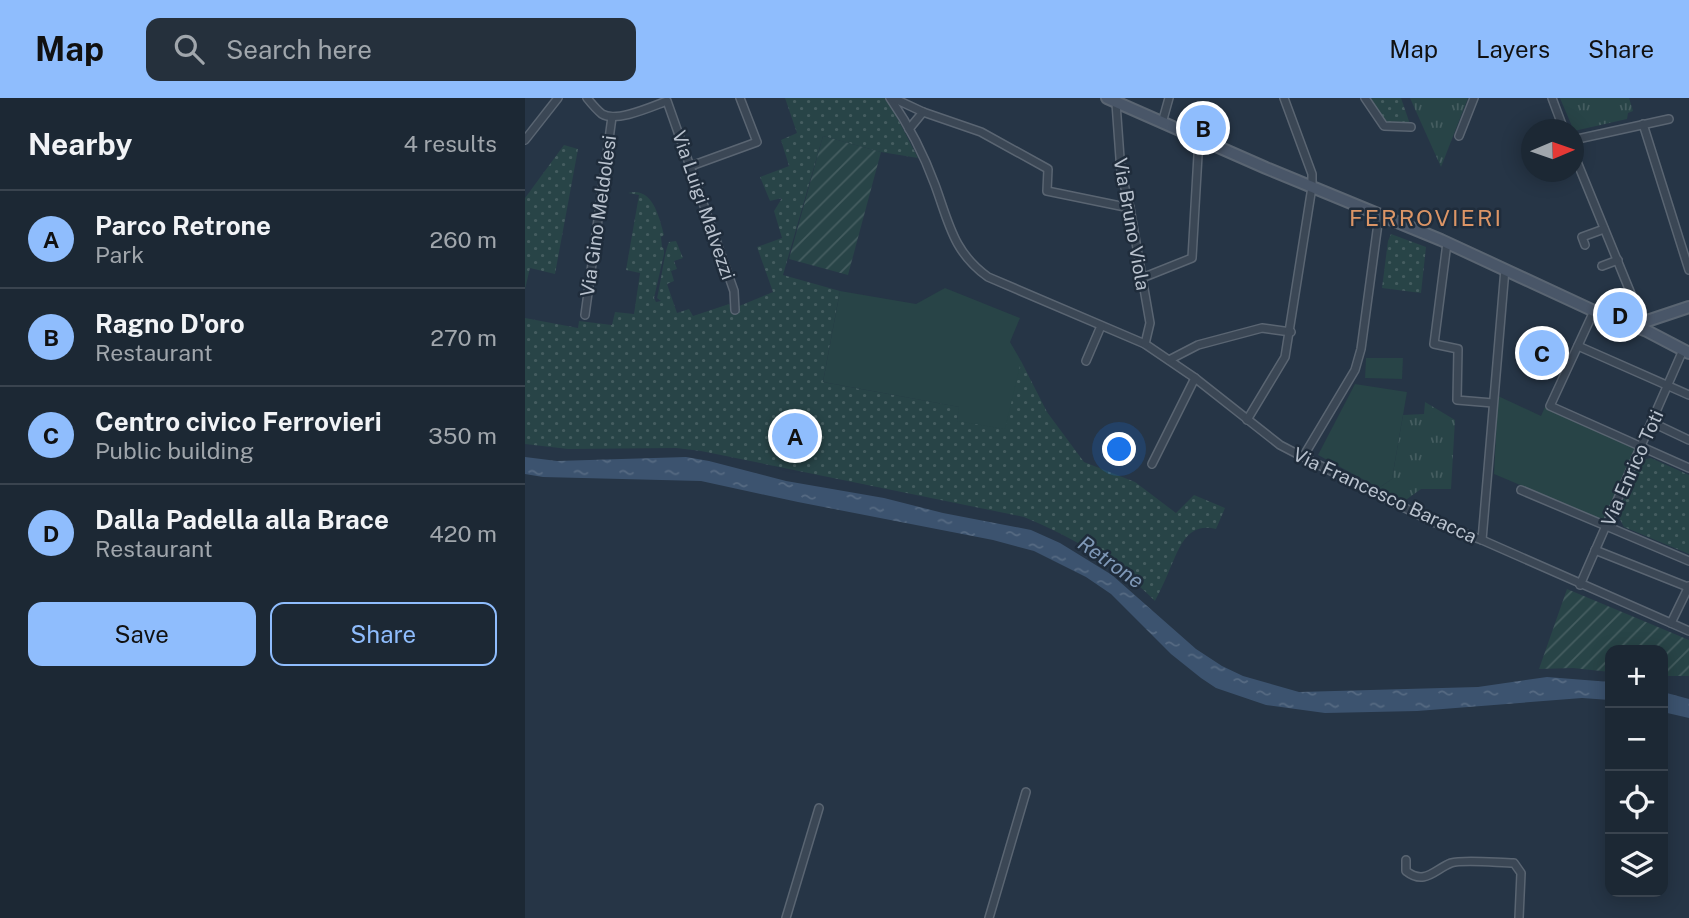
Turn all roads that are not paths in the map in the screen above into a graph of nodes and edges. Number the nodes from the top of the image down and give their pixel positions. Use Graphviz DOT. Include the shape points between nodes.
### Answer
graph roads {
  1 [pos="558,98"];
  2 [pos="587,98"];
  3 [pos="740,98"];
  4 [pos="892,98"];
  5 [pos="1168,98"];
  6 [pos="1284,98"];
  7 [pos="1365,98"];
  8 [pos="1474,98"];
  9 [pos="1552,98"];
  10 [pos="1111,100"];
  11 [pos="923,113"];
  12 [pos="612,117"];
  13 [pos="1560,119"];
  14 [pos="1669,119"];
  15 [pos="1162,123"];
  16 [pos="1643,124"];
  17 [pos="1411,127"];
  18 [pos="909,129"];
  19 [pos="1459,136"];
  20 [pos="1584,137"];
  21 [pos="1199,138"];
  22 [pos="525,140"];
  23 [pos="691,166"];
  24 [pos="1584,179"];
  25 [pos="1312,187"];
  26 [pos="1130,208"];
  27 [pos="1379,216"];
  28 [pos="1604,229"];
  29 [pos="1444,241"];
  30 [pos="1585,245"];
  31 [pos="1618,260"];
  32 [pos="1602,266"];
  33 [pos="1506,269"];
  34 [pos="1689,270"];
  35 [pos="1142,278"];
  36 [pos="1689,307"];
  37 [pos="735,310"];
  38 [pos="1594,311"];
  39 [pos="585,315"];
  40 [pos="1101,326"];
  41 [pos="1647,326"];
  42 [pos="1291,332"];
  43 [pos="1145,344"];
  44 [pos="1578,346"];
  45 [pos="1686,351"];
  46 [pos="1169,360"];
  47 [pos="1086,361"];
  48 [pos="1195,378"];
  49 [pos="1669,386"];
  50 [pos="1689,396"];
  51 [pos="1493,402"];
  52 [pos="1247,420"];
  53 [pos="1653,423"];
  54 [pos="1689,440"];
  55 [pos="1642,447"];
  56 [pos="1303,457"];
  57 [pos="1151,464"];
  58 [pos="1689,468"];
  59 [pos="1521,491"];
  60 [pos="1606,527"];
  61 [pos="1482,540"];
  62 [pos="1595,550"];
  63 [pos="1689,561"];
  64 [pos="1580,585"];
  65 [pos="1689,587"];
  66 [pos="1671,623"];
  67 [pos="1689,631"];
  68 [pos="1026,792"];
  69 [pos="818,808"];
  70 [pos="1406,860"];
  71 [pos="786,918"];
  72 [pos="989,918"];
  73 [pos="1519,918"];
  1 -- 22 [label="street"];
  2 -- 12 [label="street" via="604,116"];
  3 -- 23 [label="street" via="757,142"];
  4 -- 11 [label="street"];
  4 -- 18 [label="street, Via Francesco Baracca"];
  5 -- 15 [label="street"];
  6 -- 25 [label="street" via="1312,174"];
  7 -- 17 [label="street" via="1384,126"];
  8 -- 19 [label="street"];
  9 -- 13 [label="street"];
  10 -- 15 [label="main road"];
  10 -- 26 [label="street, Via Bruno Viola"];
  11 -- 18 [label="street"];
  11 -- 26 [label="street" via="981,132 1048,169 1047,191"];
  12 -- 23 [label="street, Via Luigi Malvezzi" via="667,101"];
  12 -- 39 [label="street, Via Gino Meldolesi"];
  14 -- 16 [label="street"];
  15 -- 21 [label="main road"];
  16 -- 20 [label="street"];
  16 -- 34 [label="street"];
  18 -- 40 [label="street, Via Francesco Baracca" via="958,247 972,266"];
  21 -- 25 [label="main road"];
  21 -- 35 [label="street" via="1192,258"];
  23 -- 37 [label="street, Via Luigi Malvezzi" via="734,292"];
  24 -- 28 [label="street"];
  25 -- 27 [label="main road"];
  25 -- 42 [label="street"];
  26 -- 35 [label="street, Via Bruno Viola"];
  27 -- 29 [label="main road"];
  27 -- 56 [label="street" via="1355,370"];
  28 -- 30 [label="street" via="1582,237"];
  28 -- 31 [label="street"];
  29 -- 33 [label="main road"];
  29 -- 51 [label="street" via="1434,344 1458,349 1457,400"];
  31 -- 32 [label="street"];
  31 -- 41 [label="street"];
  33 -- 38 [label="main road"];
  33 -- 51 [label="street"];
  35 -- 43 [label="street, Via Bruno Viola" via="1150,323"];
  36 -- 41 [label="main road"];
  38 -- 41 [label="main road"];
  38 -- 44 [label="street"];
  40 -- 43 [label="street, Via Francesco Baracca"];
  40 -- 47 [label="street"];
  41 -- 45 [label="main road"];
  42 -- 46 [label="street" via="1262,328 1198,345"];
  42 -- 52 [label="street" via="1285,357"];
  43 -- 46 [label="street, Via Francesco Baracca"];
  44 -- 49 [label="street"];
  44 -- 55 [label="street" via="1550,406"];
  45 -- 49 [label="street, Via Enrico Toti"];
  46 -- 48 [label="street, Via Francesco Baracca"];
  48 -- 52 [label="street, Via Francesco Baracca"];
  48 -- 57 [label="street"];
  49 -- 50 [label="street"];
  49 -- 53 [label="street, Via Enrico Toti"];
  51 -- 61 [label="street"];
  52 -- 56 [label="street, Via Francesco Baracca"];
  53 -- 54 [label="street"];
  53 -- 55 [label="street, Via Enrico Toti"];
  55 -- 58 [label="street"];
  55 -- 60 [label="street, Via Enrico Toti"];
  56 -- 61 [label="street, Via Francesco Baracca" via="1433,522"];
  59 -- 60 [label="street"];
  60 -- 62 [label="street, Via Enrico Toti"];
  60 -- 63 [label="street"];
  61 -- 64 [label="street, Via Francesco Baracca"];
  62 -- 64 [label="street, Via Enrico Toti"];
  62 -- 65 [label="street"];
  64 -- 66 [label="street, Via Francesco Baracca"];
  65 -- 66 [label="street"];
  66 -- 67 [label="street, Via Francesco Baracca"];
  68 -- 72 [label="street"];
  69 -- 71 [label="street"];
  70 -- 73 [label="street" via="1406,872 1412,876 1431,876 1452,863 1514,863 1521,873"];
}
